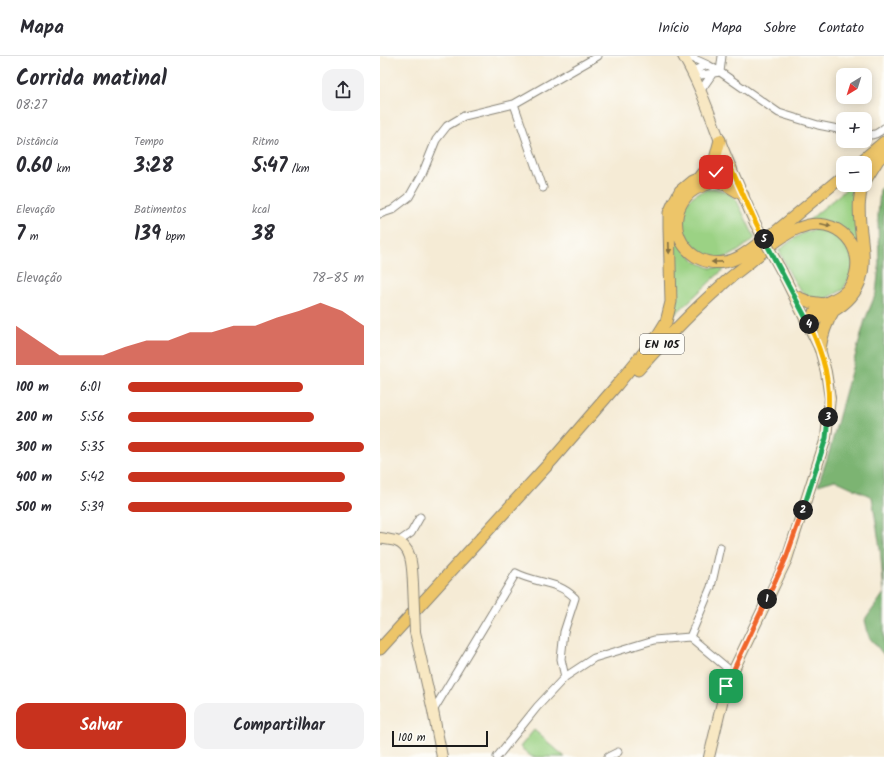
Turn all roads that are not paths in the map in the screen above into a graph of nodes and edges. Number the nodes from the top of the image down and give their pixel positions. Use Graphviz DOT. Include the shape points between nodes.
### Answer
graph roads {
  1 [pos="598,56"];
  2 [pos="683,56"];
  3 [pos="688,56"];
  4 [pos="722,56"];
  5 [pos="708,65"];
  6 [pos="693,73"];
  7 [pos="717,73"];
  8 [pos="701,90"];
  9 [pos="514,104"];
  10 [pos="884,128"];
  11 [pos="836,129"];
  12 [pos="872,134"];
  13 [pos="720,140"];
  14 [pos="884,142"];
  15 [pos="884,150"];
  16 [pos="884,154"];
  17 [pos="867,156"];
  18 [pos="872,159"];
  19 [pos="731,168"];
  20 [pos="872,169"];
  21 [pos="698,179"];
  22 [pos="714,182"];
  23 [pos="836,182"];
  24 [pos="543,188"];
  25 [pos="836,190"];
  26 [pos="861,192"];
  27 [pos="743,196"];
  28 [pos="380,214"];
  29 [pos="786,224"];
  30 [pos="778,240"];
  31 [pos="795,296"];
  32 [pos="829,307"];
  33 [pos="808,322"];
  34 [pos="820,349"];
  35 [pos="617,385"];
  36 [pos="554,458"];
  37 [pos="420,517"];
  38 [pos="380,538"];
  39 [pos="398,542"];
  40 [pos="720,547"];
  41 [pos="690,637"];
  42 [pos="380,649"];
  43 [pos="732,672"];
  44 [pos="565,677"];
  45 [pos="433,711"];
  46 [pos="618,752"];
  47 [pos="501,756"];
  48 [pos="442,757"];
  49 [pos="608,757"];
  50 [pos="709,757"];
  1 -- 9 [label="street"];
  2 -- 6 [label="main road"];
  3 -- 5 [label="street"];
  4 -- 7 [label="street"];
  5 -- 6 [label="street"];
  5 -- 7 [label="street"];
  6 -- 7 [label="street"];
  6 -- 8 [label="main road"];
  7 -- 8 [label="street"];
  7 -- 11 [label="street" via="779,113"];
  8 -- 13 [label="main road"];
  9 -- 24 [label="street"];
  9 -- 28 [label="street" via="464,116 447,126 436,140 409,197 392,210"];
  10 -- 12 [label="street"];
  13 -- 19 [label="main road"];
  13 -- 21 [label="main road" via="715,159"];
  14 -- 17 [label="main road"];
  15 -- 18 [label="main road"];
  16 -- 20 [label="main road"];
  19 -- 21 [label="main road"];
  19 -- 22 [label="main road"];
  19 -- 27 [label="main road"];
  21 -- 35 [label="main road, one-way" via="680,191 669,213 672,302 666,322"];
  22 -- 27 [label="main road" via="726,185"];
  29 -- 22 [label="main road, one-way" via="732,260 711,263 691,254 678,235 676,214 691,192 697,187"];
  23 -- 29 [label="main road, EN 105"];
  25 -- 30 [label="main road, EN 105" via="791,226"];
  26 -- 32 [label="main road" via="859,209 864,259 862,277 853,295 842,305"];
  27 -- 31 [label="main road, bridge"];
  29 -- 35 [label="main road, EN 105" via="718,281"];
  30 -- 32 [label="main road, one-way" via="797,228 826,224 837,229 852,244 856,264 852,283"];
  30 -- 36 [label="main road, EN 105" via="721,285"];
  31 -- 32 [label="main road"];
  31 -- 33 [label="main road"];
  32 -- 33 [label="main road" via="814,314"];
  32 -- 34 [label="main road"];
  33 -- 34 [label="main road"];
  34 -- 43 [label="main road" via="830,398 826,438 786,558"];
  35 -- 36 [label="main road, EN 105"];
  36 -- 42 [label="main road, EN 105"];
  37 -- 39 [label="street" via="411,533"];
  38 -- 39 [label="main road"];
  39 -- 45 [label="main road, bridge" via="406,548 411,559 415,632"];
  40 -- 41 [label="street" via="711,588"];
  41 -- 43 [label="street"];
  41 -- 44 [label="street" via="654,640 594,658"];
  43 -- 50 [label="main road" via="726,686"];
  44 -- 45 [label="street" via="561,659 564,632 575,598 567,590 516,573"];
  44 -- 47 [label="street" via="537,707"];
  45 -- 48 [label="main road"];
  46 -- 49 [label="street"];
}
